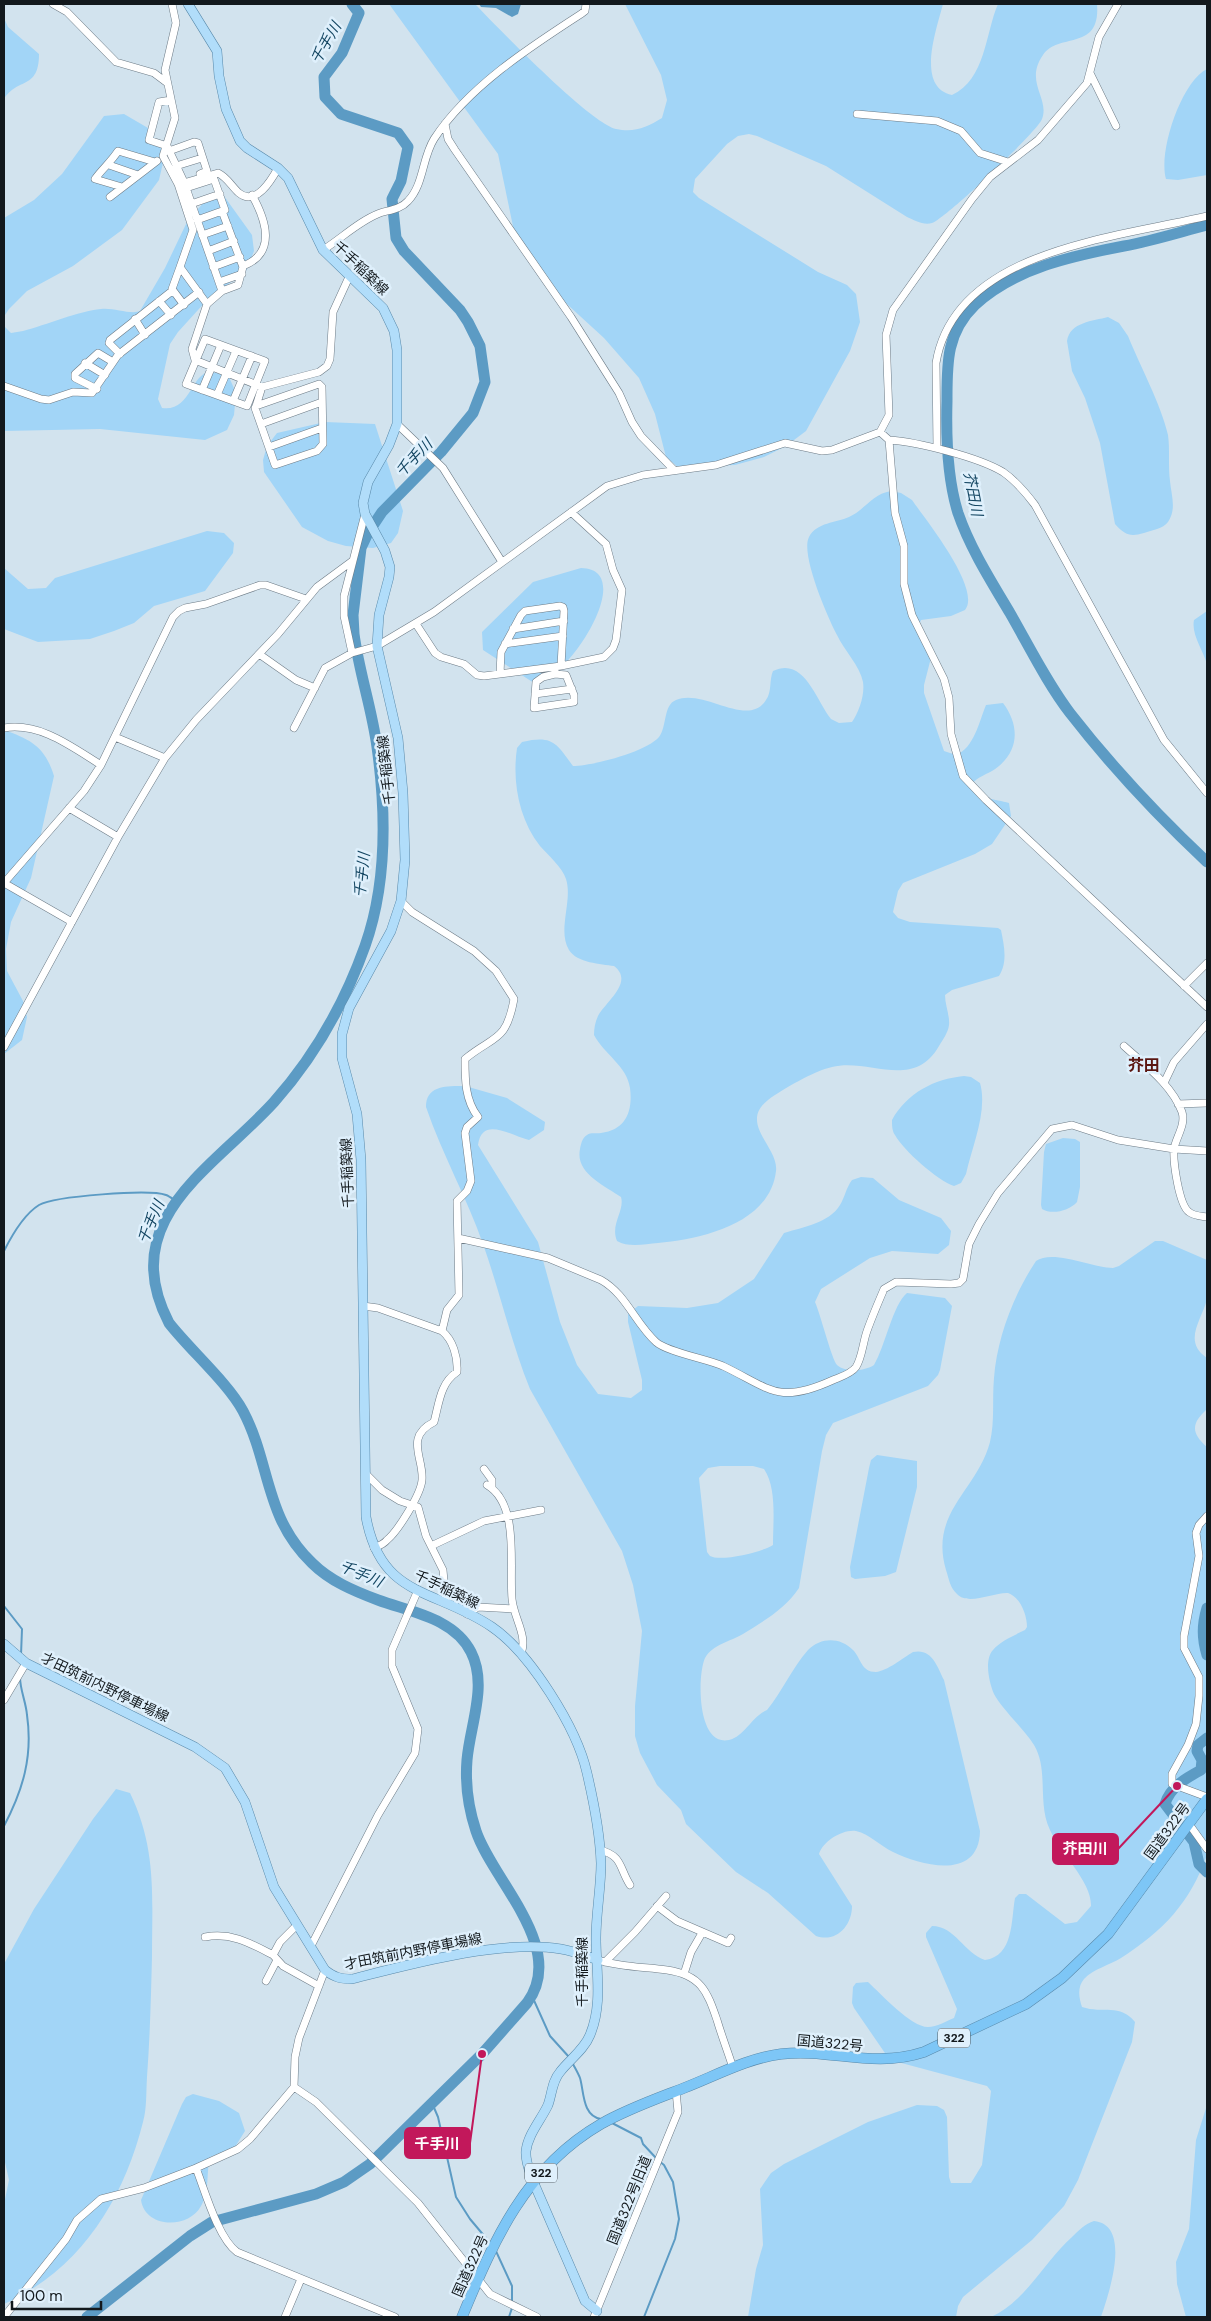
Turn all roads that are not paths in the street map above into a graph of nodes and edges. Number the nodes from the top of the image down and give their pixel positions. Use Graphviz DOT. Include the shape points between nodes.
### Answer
graph roads {
  1 [pos="53,4"];
  2 [pos="172,4"];
  3 [pos="188,4"];
  4 [pos="586,4"];
  5 [pos="1118,4"];
  6 [pos="1089,72"];
  7 [pos="166,82"];
  8 [pos="171,100"];
  9 [pos="857,114"];
  10 [pos="445,124"];
  11 [pos="1116,126"];
  12 [pos="166,151"];
  13 [pos="202,158"];
  14 [pos="155,162"];
  15 [pos="1008,162"];
  16 [pos="109,165"];
  17 [pos="176,166"];
  18 [pos="278,168"];
  19 [pos="138,175"];
  20 [pos="183,184"];
  21 [pos="122,187"];
  22 [pos="220,194"];
  23 [pos="252,195"];
  24 [pos="110,197"];
  25 [pos="191,204"];
  26 [pos="222,211"];
  27 [pos="1207,216"];
  28 [pos="196,220"];
  29 [pos="228,226"];
  30 [pos="202,235"];
  31 [pos="234,241"];
  32 [pos="208,250"];
  33 [pos="323,250"];
  34 [pos="240,257"];
  35 [pos="213,266"];
  36 [pos="180,267"];
  37 [pos="242,270"];
  38 [pos="349,277"];
  39 [pos="219,282"];
  40 [pos="172,291"];
  41 [pos="222,291"];
  42 [pos="199,292"];
  43 [pos="159,301"];
  44 [pos="207,304"];
  45 [pos="184,305"];
  46 [pos="171,315"];
  47 [pos="135,320"];
  48 [pos="145,335"];
  49 [pos="221,345"];
  50 [pos="236,351"];
  51 [pos="120,354"];
  52 [pos="252,356"];
  53 [pos="195,360"];
  54 [pos="113,362"];
  55 [pos="85,363"];
  56 [pos="212,368"];
  57 [pos="227,373"];
  58 [pos="105,375"];
  59 [pos="242,379"];
  60 [pos="4,386"];
  61 [pos="260,386"];
  62 [pos="97,389"];
  63 [pos="202,390"];
  64 [pos="217,395"];
  65 [pos="233,401"];
  66 [pos="322,402"];
  67 [pos="256,406"];
  68 [pos="261,424"];
  69 [pos="397,424"];
  70 [pos="322,428"];
  71 [pos="880,432"];
  72 [pos="889,440"];
  73 [pos="269,447"];
  74 [pos="937,448"];
  75 [pos="674,470"];
  76 [pos="571,512"];
  77 [pos="367,518"];
  78 [pos="351,562"];
  79 [pos="502,562"];
  80 [pos="306,599"];
  81 [pos="564,621"];
  82 [pos="416,624"];
  83 [pos="513,629"];
  84 [pos="563,636"];
  85 [pos="505,644"];
  86 [pos="375,647"];
  87 [pos="353,653"];
  88 [pos="259,654"];
  89 [pos="557,669"];
  90 [pos="500,674"];
  91 [pos="315,688"];
  92 [pos="572,688"];
  93 [pos="535,694"];
  94 [pos="4,728"];
  95 [pos="294,728"];
  96 [pos="115,737"];
  97 [pos="165,758"];
  98 [pos="102,764"];
  99 [pos="1207,793"];
  100 [pos="69,808"];
  101 [pos="118,836"];
  102 [pos="401,901"];
  103 [pos="72,922"];
  104 [pos="1207,963"];
  105 [pos="1184,986"];
  106 [pos="1207,1008"];
  107 [pos="1207,1024"];
  108 [pos="1124,1046"];
  109 [pos="4,1047"];
  110 [pos="1164,1083"];
  111 [pos="1207,1103"];
  112 [pos="1178,1104"];
  113 [pos="1174,1149"];
  114 [pos="1207,1150"];
  115 [pos="1207,1217"];
  116 [pos="458,1238"];
  117 [pos="364,1306"];
  118 [pos="442,1332"];
  119 [pos="484,1469"];
  120 [pos="366,1474"];
  121 [pos="412,1504"];
  122 [pos="541,1510"];
  123 [pos="508,1516"];
  124 [pos="1207,1516"];
  125 [pos="431,1546"];
  126 [pos="374,1548"];
  127 [pos="418,1590"];
  128 [pos="446,1603"];
  129 [pos="514,1609"];
  130 [pos="467,1614"];
  131 [pos="4,1644"];
  132 [pos="522,1654"];
  133 [pos="26,1663"];
  134 [pos="4,1700"];
  135 [pos="1207,1798"];
  136 [pos="1188,1826"];
  137 [pos="1207,1849"];
  138 [pos="600,1850"];
  139 [pos="630,1885"];
  140 [pos="666,1896"];
  141 [pos="657,1906"];
  142 [pos="297,1925"];
  143 [pos="702,1933"];
  144 [pos="205,1937"];
  145 [pos="731,1938"];
  146 [pos="311,1946"];
  147 [pos="275,1957"];
  148 [pos="601,1962"];
  149 [pos="325,1970"];
  150 [pos="684,1974"];
  151 [pos="266,1981"];
  152 [pos="319,1986"];
  153 [pos="733,2068"];
  154 [pos="294,2087"];
  155 [pos="676,2092"];
  156 [pos="196,2168"];
  157 [pos="533,2181"];
  158 [pos="301,2279"];
  159 [pos="477,2280"];
  160 [pos="6,2312"];
  161 [pos="597,2315"];
  162 [pos="286,2317"];
  163 [pos="395,2317"];
  164 [pos="462,2317"];
  165 [pos="537,2317"];
  1 -- 7 [label="street" via="67,12 116,62 154,73"];
  2 -- 7 [label="street" via="176,23 167,56"];
  3 -- 18 [label="main road, 千手稲築線" via="217,51 226,109 240,141"];
  4 -- 10 [label="street" via="582,14 519,56 482,86"];
  5 -- 6 [label="street" via="1099,37"];
  6 -- 11 [label="street"];
  6 -- 15 [label="street" via="1087,83 1038,140"];
  7 -- 8 [label="street"];
  8 -- 12 [label="street" via="176,118"];
  8 -- 12 [label="street" via="160,102 149,140"];
  9 -- 15 [label="street" via="943,122 962,131 980,153"];
  10 -- 33 [label="street" via="426,154 420,180 408,201 365,220"];
  10 -- 75 [label="street" via="448,139 572,317 619,393 641,436"];
  12 -- 13 [label="street" via="194,142 198,143"];
  12 -- 14 [label="street"];
  12 -- 17 [label="street"];
  12 -- 20 [label="street"];
  13 -- 17 [label="street"];
  13 -- 20 [label="street" via="207,171"];
  14 -- 16 [label="street" via="118,151"];
  14 -- 19 [label="street"];
  15 -- 71 [label="street" via="972,198 893,310 886,335 889,415"];
  16 -- 19 [label="street"];
  16 -- 21 [label="street" via="95,179"];
  17 -- 20 [label="street"];
  18 -- 23 [label="street" via="267,187"];
  18 -- 33 [label="main road, 千手稲築線" via="288,178"];
  19 -- 21 [label="street"];
  20 -- 22 [label="street" via="214,179"];
  20 -- 23 [label="street" via="218,173 240,194"];
  20 -- 25 [label="street"];
  20 -- 36 [label="street" via="193,230"];
  21 -- 24 [label="street"];
  22 -- 25 [label="street"];
  22 -- 26 [label="street" via="225,210"];
  23 -- 37 [label="street" via="262,212 266,244 257,259"];
  25 -- 28 [label="street"];
  26 -- 28 [label="street"];
  26 -- 29 [label="street"];
  27 -- 74 [label="street" via="1068,247 1019,266 975,294 954,317 938,350"];
  28 -- 30 [label="street"];
  29 -- 30 [label="street"];
  29 -- 31 [label="street"];
  30 -- 32 [label="street"];
  31 -- 32 [label="street"];
  31 -- 34 [label="street"];
  32 -- 35 [label="street"];
  33 -- 38 [label="main road, 千手稲築線"];
  34 -- 35 [label="street"];
  34 -- 37 [label="street"];
  35 -- 39 [label="street"];
  36 -- 40 [label="street"];
  36 -- 42 [label="street"];
  37 -- 39 [label="street"];
  37 -- 41 [label="street" via="236,288"];
  38 -- 61 [label="street" via="333,312 332,352 327,366 309,376"];
  38 -- 69 [label="main road, 千手稲築線" via="383,308 394,331"];
  39 -- 41 [label="street"];
  40 -- 43 [label="street"];
  40 -- 45 [label="street"];
  41 -- 44 [label="street"];
  42 -- 44 [label="street"];
  42 -- 45 [label="street"];
  43 -- 46 [label="street"];
  43 -- 47 [label="street"];
  44 -- 53 [label="street" via="192,349"];
  45 -- 46 [label="street"];
  46 -- 48 [label="street"];
  47 -- 48 [label="street"];
  47 -- 51 [label="street" via="110,340 109,343"];
  48 -- 51 [label="street"];
  49 -- 50 [label="street"];
  49 -- 53 [label="street" via="205,339"];
  49 -- 56 [label="street"];
  50 -- 52 [label="street"];
  50 -- 57 [label="street"];
  51 -- 54 [label="street"];
  52 -- 59 [label="street"];
  52 -- 61 [label="street" via="265,361"];
  53 -- 56 [label="street"];
  53 -- 63 [label="street" via="186,384"];
  54 -- 55 [label="street" via="98,353"];
  54 -- 58 [label="street"];
  55 -- 58 [label="street"];
  55 -- 62 [label="street" via="75,378"];
  56 -- 57 [label="street"];
  56 -- 63 [label="street"];
  57 -- 59 [label="street"];
  57 -- 64 [label="street"];
  58 -- 62 [label="street"];
  59 -- 61 [label="street"];
  59 -- 65 [label="street"];
  60 -- 62 [label="street" via="49,400 73,392 92,393"];
  61 -- 65 [label="street" via="247,406"];
  61 -- 67 [label="street"];
  63 -- 64 [label="street"];
  64 -- 65 [label="street"];
  66 -- 67 [label="street" via="319,384"];
  66 -- 68 [label="street"];
  66 -- 70 [label="street"];
  67 -- 68 [label="street"];
  68 -- 73 [label="street"];
  69 -- 77 [label="main road, 千手稲築線" via="366,487 363,503"];
  69 -- 79 [label="street" via="440,464"];
  70 -- 73 [label="street"];
  70 -- 73 [label="street" via="323,444 317,451 275,465"];
  71 -- 72 [label="street"];
  71 -- 75 [label="street" via="832,450 785,443 737,460"];
  72 -- 74 [label="street"];
  72 -- 105 [label="street" via="895,513 904,546 904,584 912,616 944,679 949,698 951,734 963,776"];
  74 -- 99 [label="street" via="993,467 1024,491 1044,521 1164,740"];
  75 -- 76 [label="street" via="607,486"];
  76 -- 79 [label="street"];
  76 -- 89 [label="street" via="606,544 622,590 616,640 608,654"];
  77 -- 78 [label="street"];
  77 -- 86 [label="main road, 千手稲築線" via="382,544 390,567"];
  78 -- 80 [label="street"];
  78 -- 87 [label="street" via="343,607"];
  79 -- 82 [label="street"];
  80 -- 88 [label="street"];
  80 -- 96 [label="street" via="260,585 178,611"];
  81 -- 83 [label="street"];
  81 -- 83 [label="street" via="563,607 525,611"];
  81 -- 84 [label="street"];
  82 -- 86 [label="street"];
  82 -- 90 [label="street" via="441,657 464,664 477,675"];
  83 -- 85 [label="street"];
  84 -- 85 [label="street"];
  84 -- 89 [label="street"];
  85 -- 90 [label="street" via="501,652"];
  86 -- 87 [label="street"];
  86 -- 102 [label="main road, 千手稲築線" via="398,738 404,793 405,860"];
  87 -- 91 [label="street" via="325,668"];
  88 -- 91 [label="street" via="296,680"];
  88 -- 97 [label="street"];
  89 -- 90 [label="street"];
  89 -- 92 [label="street" via="566,675"];
  89 -- 93 [label="street" via="538,679"];
  91 -- 95 [label="street"];
  92 -- 93 [label="street"];
  92 -- 93 [label="street" via="575,699 571,704 537,709 534,708"];
  94 -- 98 [label="street" via="29,728 45,733"];
  96 -- 97 [label="street"];
  96 -- 98 [label="street"];
  97 -- 101 [label="street"];
  98 -- 100 [label="street"];
  100 -- 101 [label="street"];
  100 -- 103 [label="street" via="4,883"];
  101 -- 103 [label="street"];
  102 -- 116 [label="street" via="412,912 474,951 496,971 514,999 511,1018 503,1031 490,1044 465,1059 465,1084 470,1106 478,1116 466,1133 471,1181 457,1201"];
  102 -- 117 [label="main road, 千手稲築線" via="391,931 349,1008 342,1034 342,1058 357,1114 361,1160"];
  103 -- 109 [label="street"];
  104 -- 105 [label="street"];
  105 -- 106 [label="street"];
  107 -- 110 [label="street" via="1174,1062"];
  108 -- 110 [label="street"];
  110 -- 112 [label="street"];
  111 -- 112 [label="street"];
  112 -- 113 [label="street" via="1183,1121"];
  113 -- 114 [label="street"];
  113 -- 115 [label="street" via="1182,1201 1193,1215"];
  113 -- 116 [label="street" via="1118,1140 1072,1125 1052,1129 998,1193 978,1224 969,1244 963,1279 951,1284 896,1282 889,1285 884,1289 867,1331 857,1366 826,1383 796,1393 765,1389 721,1365 661,1346 609,1284 601,1280 548,1258"];
  116 -- 118 [label="street" via="459,1295 447,1310"];
  117 -- 118 [label="street" via="378,1308"];
  117 -- 120 [label="main road, 千手稲築線"];
  118 -- 121 [label="street" via="453,1345 457,1372 444,1385 434,1422 420,1433 418,1459 423,1478"];
  119 -- 123 [label="street" via="492,1480 489,1486 500,1496"];
  120 -- 121 [label="street" via="382,1490"];
  120 -- 126 [label="main road, 千手稲築線" via="366,1517"];
  121 -- 125 [label="street" via="418,1507"];
  121 -- 126 [label="street" via="392,1536"];
  122 -- 123 [label="street"];
  123 -- 125 [label="street" via="472,1525"];
  123 -- 129 [label="street"];
  124 -- 135 [label="street" via="1196,1533 1199,1556 1184,1636 1184,1648 1199,1677 1198,1715 1171,1779 1172,1784"];
  125 -- 128 [label="street" via="443,1570"];
  126 -- 127 [label="main road, 千手稲築線" via="400,1582"];
  127 -- 128 [label="main road, 千手稲築線"];
  127 -- 146 [label="street" via="391,1659 418,1729 415,1753 378,1815"];
  128 -- 130 [label="main road, 千手稲築線"];
  129 -- 130 [label="street" via="478,1607"];
  129 -- 132 [label="street" via="524,1639"];
  130 -- 132 [label="main road, 千手稲築線" via="504,1636"];
  131 -- 133 [label="main road, 才田筑前内野停車場線"];
  132 -- 138 [label="main road, 千手稲築線" via="546,1687 574,1737 587,1771"];
  133 -- 134 [label="street"];
  133 -- 142 [label="main road, 才田筑前内野停車場線" via="195,1747 225,1768 245,1802 274,1887"];
  135 -- 136 [label="highway, 国道322号 / 322"];
  136 -- 137 [label="street"];
  136 -- 153 [label="highway, 国道322号 / 322" via="1095,1949 1026,2004 924,2052 906,2057 872,2060 790,2053 757,2059"];
  138 -- 139 [label="street" via="611,1853 620,1862"];
  138 -- 148 [label="main road, 千手稲築線" via="596,1938"];
  140 -- 141 [label="street"];
  141 -- 143 [label="street" via="677,1921"];
  141 -- 148 [label="street"];
  142 -- 146 [label="main road, 才田筑前内野停車場線"];
  142 -- 147 [label="street" via="280,1942"];
  143 -- 145 [label="street" via="728,1943"];
  143 -- 150 [label="street"];
  144 -- 147 [label="street" via="226,1935 248,1941"];
  146 -- 149 [label="main road, 才田筑前内野停車場線"];
  147 -- 151 [label="street"];
  147 -- 152 [label="street" via="291,1971"];
  148 -- 149 [label="main road, 才田筑前内野停車場線" via="562,1949 544,1947 441,1958 352,1979 341,1979"];
  148 -- 150 [label="street"];
  148 -- 157 [label="main road, 千手稲築線" via="598,2004 589,2038 558,2073 548,2104 531,2135 526,2152"];
  149 -- 152 [label="street"];
  150 -- 153 [label="street" via="702,1986 710,1997"];
  152 -- 154 [label="street" via="299,2038"];
  153 -- 155 [label="highway, 国道322号 / 322"];
  154 -- 156 [label="street" via="238,2149"];
  154 -- 159 [label="street" via="316,2102 418,2203"];
  155 -- 157 [label="highway, 国道322号 / 322" via="601,2124 562,2152"];
  155 -- 161 [label="street, 国道322号旧道" via="678,2112"];
  156 -- 158 [label="street" via="230,2248"];
  156 -- 160 [label="street" via="144,2188 101,2199 77,2220 66,2239"];
  157 -- 159 [label="highway, 国道322号 / 322" via="510,2212"];
  157 -- 161 [label="main road, 千手稲築線" via="585,2301"];
  158 -- 162 [label="street"];
  158 -- 163 [label="street"];
  159 -- 164 [label="highway, 国道322号 / 322"];
  159 -- 165 [label="street" via="490,2294"];
}
